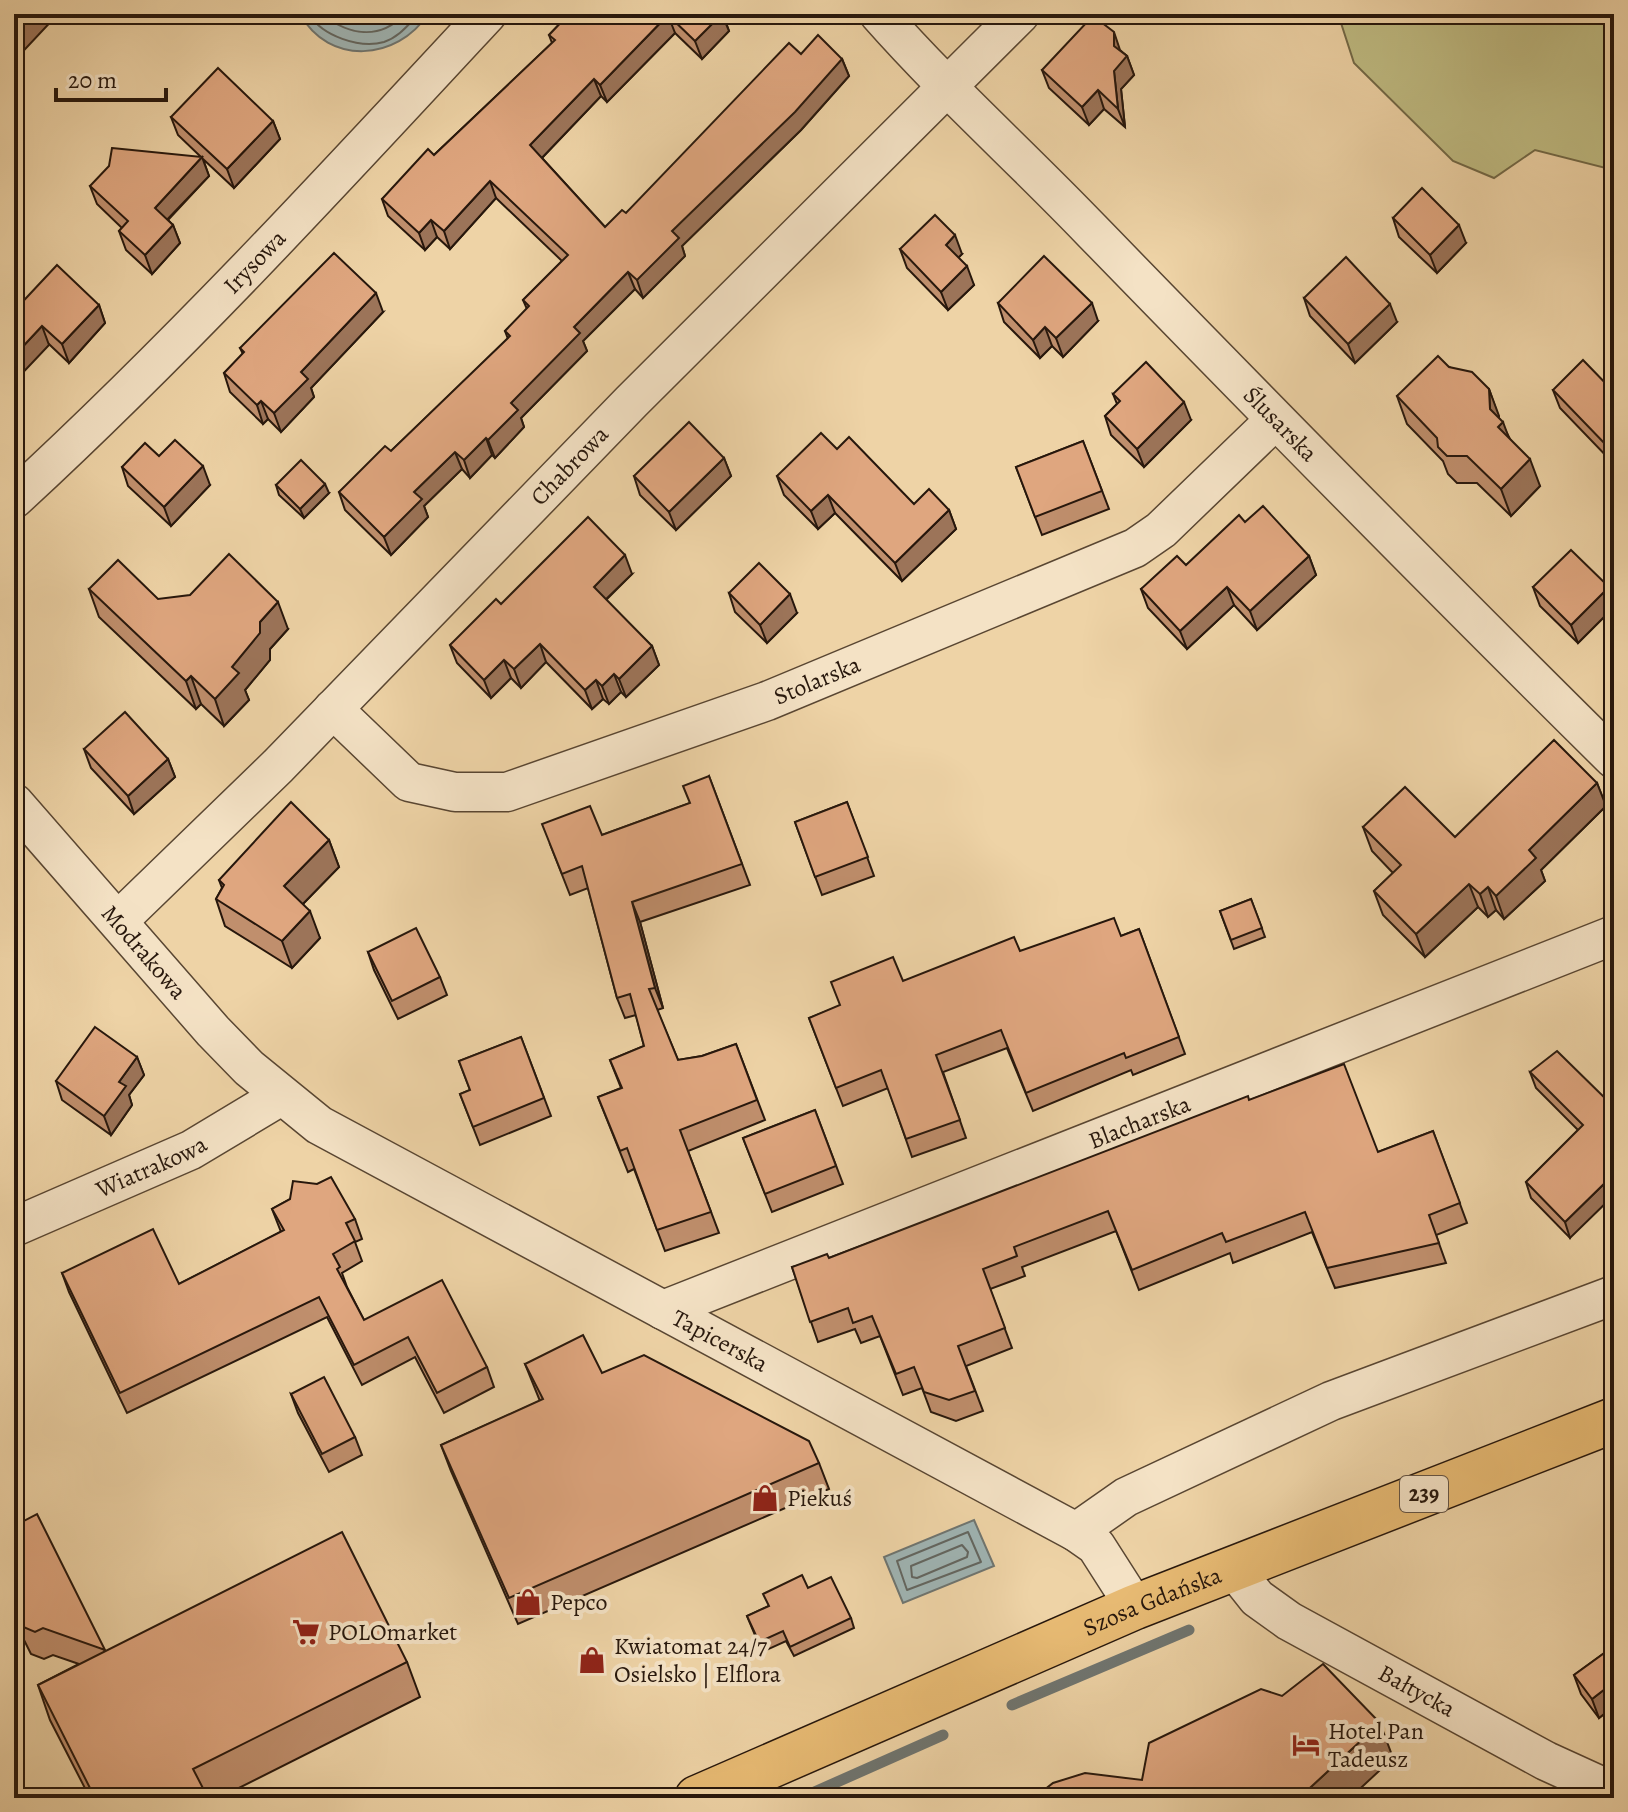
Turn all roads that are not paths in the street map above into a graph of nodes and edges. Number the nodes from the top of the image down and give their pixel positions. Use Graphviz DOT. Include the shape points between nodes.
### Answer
graph roads {
  1 [pos="487,14"];
  2 [pos="879,14"];
  3 [pos="1020,14"];
  4 [pos="947,89"];
  5 [pos="1275,420"];
  6 [pos="14,499"];
  7 [pos="333,709"];
  8 [pos="1614,759"];
  9 [pos="14,803"];
  10 [pos="119,920"];
  11 [pos="1614,935"];
  12 [pos="281,1096"];
  13 [pos="14,1227"];
  14 [pos="1614,1295"];
  15 [pos="663,1310"];
  16 [pos="1614,1420"];
  17 [pos="1076,1532"];
  18 [pos="1234,1569"];
  19 [pos="1135,1607"];
  20 [pos="1614,1792"];
  21 [pos="697,1798"];
  1 -- 6 [label="street, Irysowa" via="287,230"];
  2 -- 4 [label="street, Ślusarska"];
  3 -- 4 [label="street, Chabrowa"];
  4 -- 5 [label="street, Ślusarska"];
  4 -- 7 [label="street, Chabrowa" via="631,402"];
  5 -- 7 [label="street, Stolarska" via="1161,530 1135,548 767,701 553,778 507,792 455,792 409,782"];
  5 -- 8 [label="street, Ślusarska"];
  7 -- 10 [label="street, Chabrowa"];
  9 -- 10 [label="street, Modrakowa"];
  10 -- 12 [label="street, Modrakowa" via="213,1031"];
  11 -- 15 [label="street, Blacharska"];
  12 -- 13 [label="street, Wiatrakowa" via="191,1150"];
  12 -- 15 [label="street, Tapicerska" via="319,1125"];
  14 -- 17 [label="street" via="1331,1401 1126,1497"];
  15 -- 17 [label="street, Tapicerska"];
  16 -- 18 [label="main road, Szosa Gdańska / 239"];
  17 -- 19 [label="street, Tapicerska" via="1096,1546"];
  18 -- 19 [label="main road, Szosa Gdańska / 239"];
  18 -- 20 [label="street, Bałtycka" via="1257,1598 1289,1621 1533,1755"];
  19 -- 21 [label="main road, Szosa Gdańska / 239"];
}
